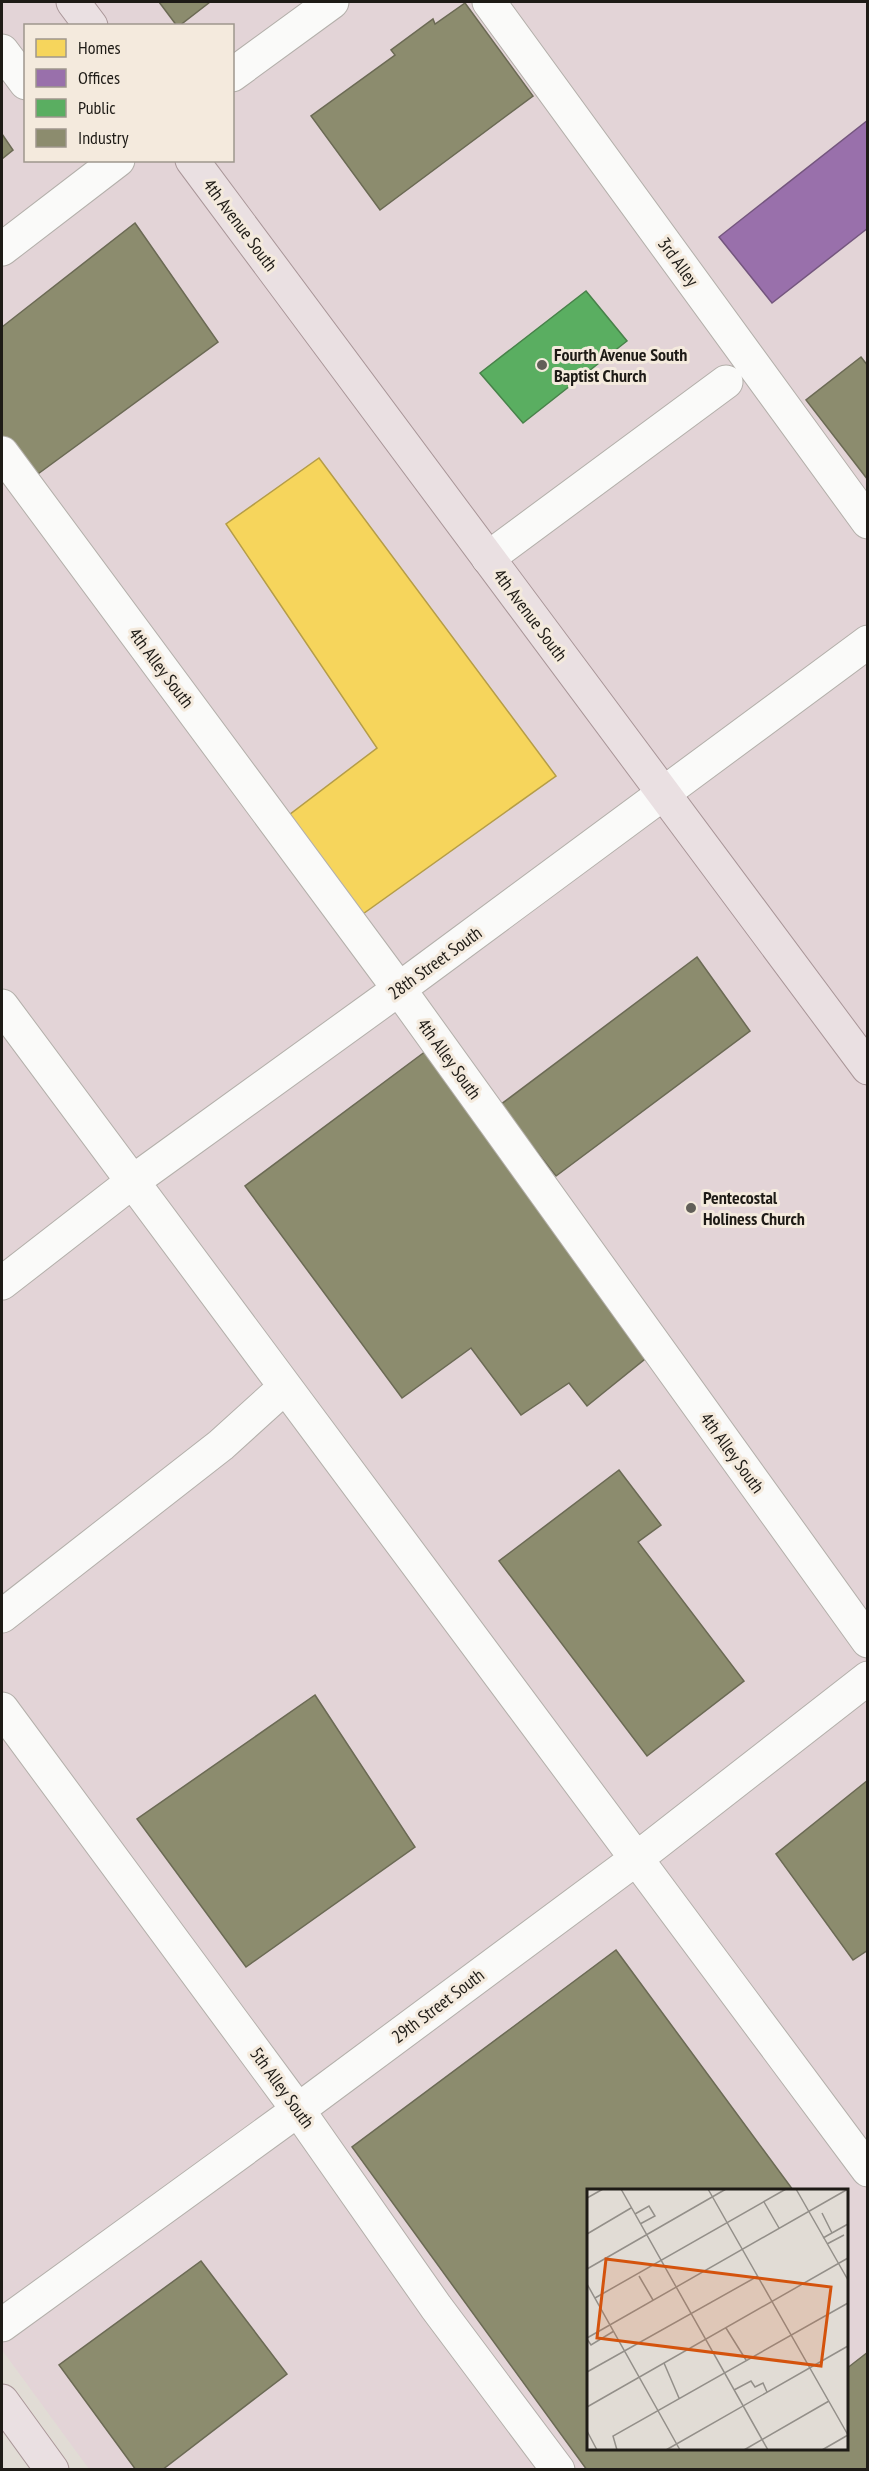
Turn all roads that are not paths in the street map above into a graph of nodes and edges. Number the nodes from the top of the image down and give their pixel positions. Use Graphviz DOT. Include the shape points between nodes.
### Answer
graph roads {
  1 [pos="73,2"];
  2 [pos="332,2"];
  3 [pos="489,2"];
  4 [pos="90,24"];
  5 [pos="2,51"];
  6 [pos="234,74"];
  7 [pos="24,80"];
  8 [pos="193,162"];
  9 [pos="99,166"];
  10 [pos="2,249"];
  11 [pos="726,382"];
  12 [pos="2,453"];
  13 [pos="867,522"];
  14 [pos="488,558"];
  15 [pos="867,642"];
  16 [pos="663,795"];
  17 [pos="399,989"];
  18 [pos="2,1006"];
  19 [pos="867,1068"];
  20 [pos="132,1182"];
  21 [pos="2,1283"];
  22 [pos="285,1387"];
  23 [pos="2,1616"];
  24 [pos="867,1641"];
  25 [pos="867,1678"];
  26 [pos="2,1709"];
  27 [pos="636,1859"];
  28 [pos="298,2110"];
  29 [pos="867,2170"];
  30 [pos="2,2325"];
  31 [pos="2,2401"];
  32 [pos="554,2468"];
  33 [pos="52,2469"];
  1 -- 4 [label="main road"];
  2 -- 6 [label="street"];
  3 -- 13 [label="street, 3rd Alley"];
  5 -- 7 [label="street"];
  8 -- 14 [label="main road, 4th Avenue South"];
  9 -- 10 [label="street"];
  11 -- 14 [label="street"];
  12 -- 17 [label="street, 4th Alley South"];
  14 -- 16 [label="main road, 4th Avenue South"];
  15 -- 16 [label="street, 28th Street South"];
  16 -- 17 [label="street, 28th Street South"];
  16 -- 19 [label="main road, 4th Avenue South"];
  17 -- 20 [label="street, 28th Street South"];
  17 -- 24 [label="street, 4th Alley South"];
  18 -- 20 [label="street"];
  20 -- 21 [label="street, 28th Street South"];
  20 -- 22 [label="street"];
  22 -- 23 [label="street" via="221,1445"];
  22 -- 27 [label="street"];
  25 -- 27 [label="street, 29th Street South"];
  26 -- 28 [label="street, 5th Alley South"];
  27 -- 28 [label="street, 29th Street South"];
  27 -- 29 [label="street"];
  28 -- 30 [label="street, 29th Street South"];
  28 -- 32 [label="street, 5th Alley South"];
  31 -- 33 [label="main road"];
}
